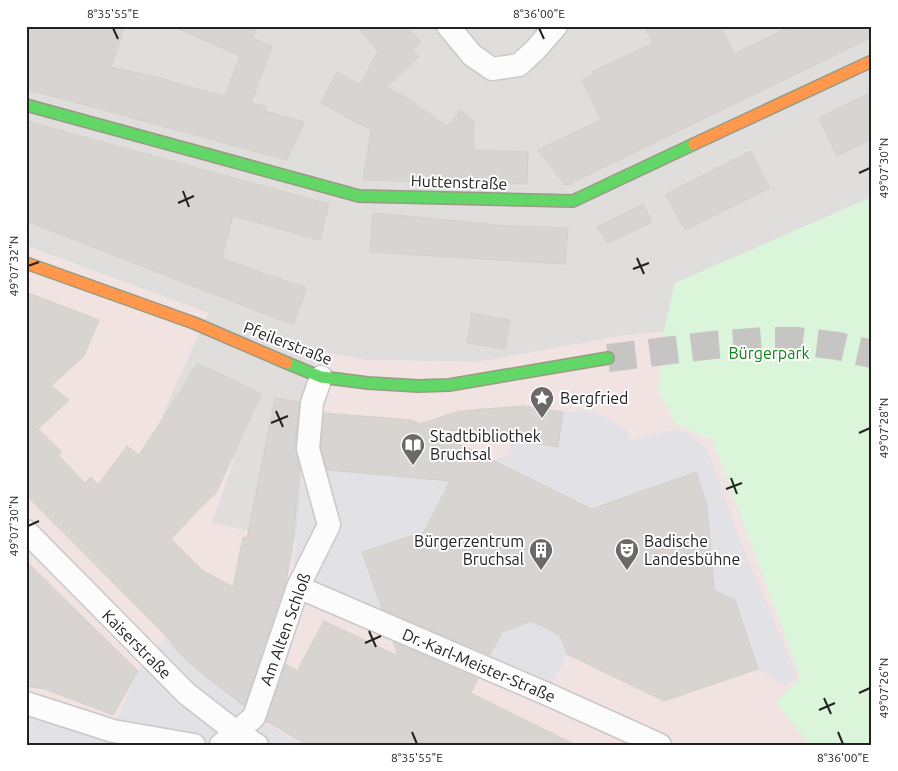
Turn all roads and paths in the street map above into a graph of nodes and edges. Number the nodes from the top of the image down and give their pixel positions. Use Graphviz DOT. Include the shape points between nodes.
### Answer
graph roads {
  1 [pos="448,26"];
  2 [pos="556,26"];
  3 [pos="872,61"];
  4 [pos="26,105"];
  5 [pos="26,263"];
  6 [pos="608,358"];
  7 [pos="321,377"];
  8 [pos="26,531"];
  9 [pos="298,587"];
  10 [pos="26,703"];
  11 [pos="229,738"];
  12 [pos="160,742"];
  13 [pos="194,745"];
  14 [pos="257,745"];
  15 [pos="660,745"];
  1 -- 2 [label="street" via="472,55 492,69 519,65"];
  3 -- 4 [label="street, Huttenstraße" via="573,202 359,196"];
  5 -- 7 [label="street, Pfeilerstraße" via="194,323"];
  6 -- 7 [label="street, Pfeilerstraße" via="449,385 368,383"];
  7 -- 9 [label="street, Am Alten Schloß" via="312,403 308,449 329,526"];
  8 -- 11 [label="street, Kaiserstraße"];
  9 -- 11 [label="street, Am Alten Schloß" via="254,716"];
  9 -- 15 [label="street, Dr.-Karl-Meister-Straße"];
  10 -- 12 [label="street" via="113,731"];
  11 -- 14 [label="street, Kaiserstraße"];
  12 -- 13 [label="street"];
}
